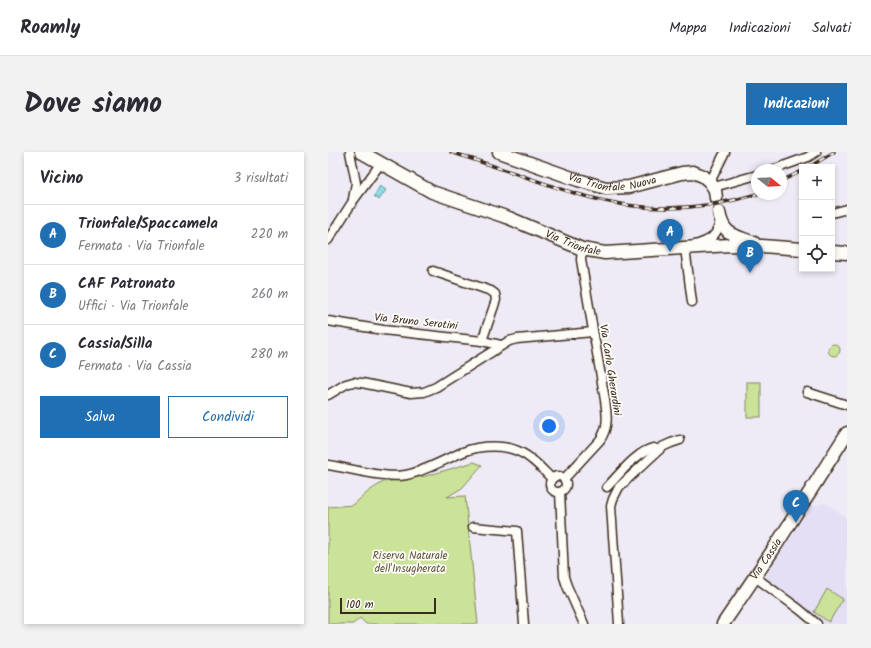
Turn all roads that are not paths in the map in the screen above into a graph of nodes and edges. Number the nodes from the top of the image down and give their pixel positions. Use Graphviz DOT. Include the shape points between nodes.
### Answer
graph roads {
  1 [pos="350,152"];
  2 [pos="362,152"];
  3 [pos="499,152"];
  4 [pos="725,152"];
  5 [pos="816,152"];
  6 [pos="381,163"];
  7 [pos="787,165"];
  8 [pos="751,177"];
  9 [pos="713,189"];
  10 [pos="353,201"];
  11 [pos="847,209"];
  12 [pos="835,212"];
  13 [pos="720,216"];
  14 [pos="328,240"];
  15 [pos="762,246"];
  16 [pos="685,248"];
  17 [pos="582,249"];
  18 [pos="799,249"];
  19 [pos="433,271"];
  20 [pos="692,302"];
  21 [pos="328,321"];
  22 [pos="593,332"];
  23 [pos="482,340"];
  24 [pos="501,345"];
  25 [pos="807,392"];
  26 [pos="328,394"];
  27 [pos="847,405"];
  28 [pos="847,432"];
  29 [pos="680,440"];
  30 [pos="659,450"];
  31 [pos="328,465"];
  32 [pos="552,479"];
  33 [pos="564,479"];
  34 [pos="607,487"];
  35 [pos="560,492"];
  36 [pos="473,527"];
  37 [pos="755,577"];
  38 [pos="726,623"];
  39 [pos="524,624"];
  40 [pos="584,624"];
  41 [pos="619,624"];
  42 [pos="817,624"];
  1 -- 10 [label="street" via="356,183"];
  2 -- 6 [label="main road, Via Trionfale"];
  3 -- 9 [label="main road, Via Trionfale Nuova" via="606,188 634,186 688,172 698,174"];
  4 -- 9 [label="street"];
  5 -- 7 [label="street"];
  6 -- 10 [label="street"];
  6 -- 17 [label="main road, Via Trionfale" via="432,192 509,218"];
  8 -- 9 [label="street"];
  10 -- 14 [label="street"];
  11 -- 12 [label="street"];
  13 -- 15 [label="main road" via="724,228 729,233"];
  13 -- 16 [label="street" via="718,230 712,238"];
  15 -- 16 [label="main road, Via Trionfale"];
  15 -- 18 [label="main road, Via Trionfale"];
  16 -- 17 [label="main road, Via Trionfale" via="605,253"];
  16 -- 20 [label="street"];
  17 -- 22 [label="street, Via Carlo Gherardini" via="581,260"];
  19 -- 23 [label="street" via="495,294 496,302"];
  21 -- 23 [label="street, Via Bruno Serotini" via="383,330"];
  22 -- 24 [label="street" via="517,339"];
  22 -- 33 [label="street, Via Carlo Gherardini" via="605,400 606,427 600,440"];
  23 -- 24 [label="street, Via Bruno Serotini"];
  24 -- 26 [label="street" via="424,392 408,393 355,382"];
  25 -- 27 [label="street"];
  28 -- 37 [label="main road, Via Cassia"];
  29 -- 30 [label="street"];
  30 -- 34 [label="street" via="647,450"];
  30 -- 41 [label="street" via="619,487 612,498"];
  31 -- 32 [label="street" via="385,475 405,475 472,448 491,447 521,452"];
  32 -- 33 [label="street" via="558,476"];
  32 -- 35 [label="street" via="551,488"];
  33 -- 35 [label="street" via="566,487"];
  35 -- 40 [label="street" via="564,577"];
  36 -- 39 [label="street" via="517,531"];
  37 -- 38 [label="main road, Via Cassia"];
  37 -- 42 [label="street"];
}
